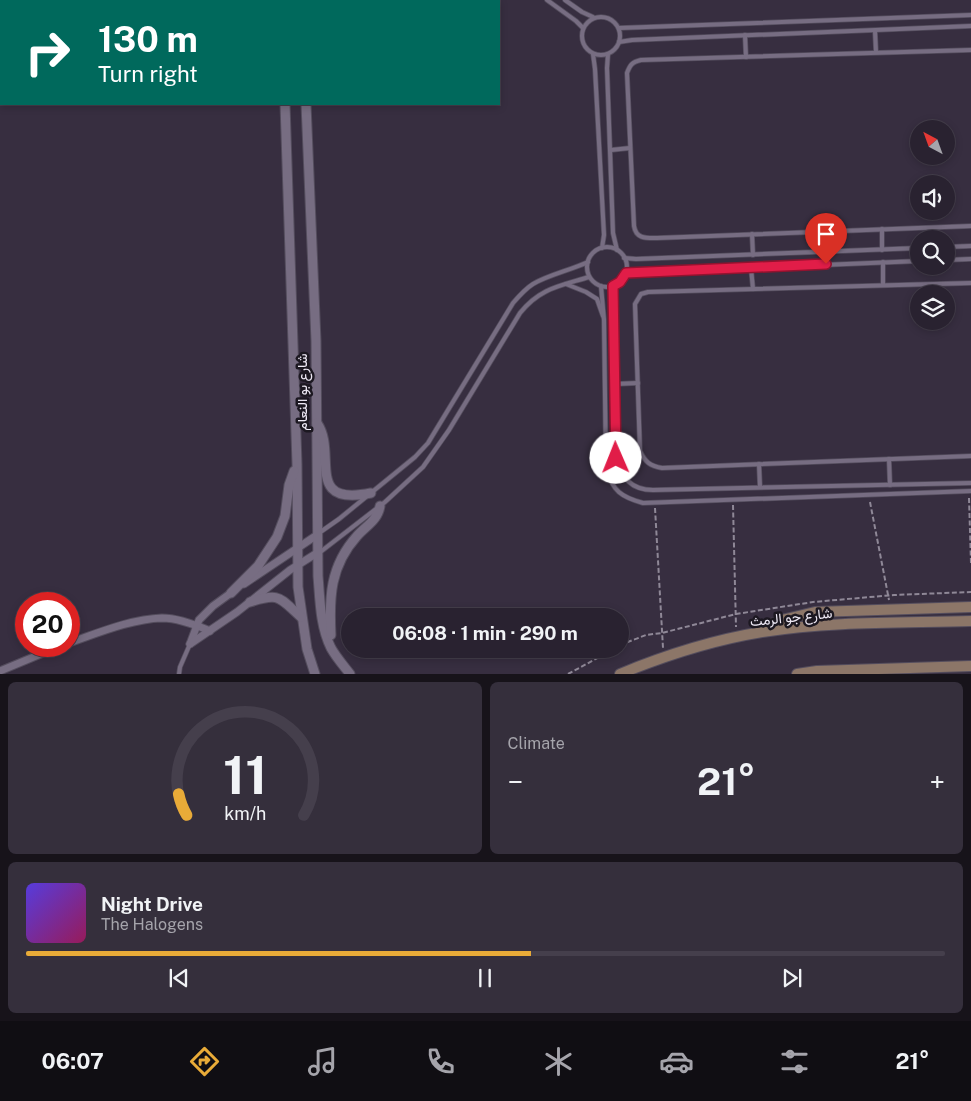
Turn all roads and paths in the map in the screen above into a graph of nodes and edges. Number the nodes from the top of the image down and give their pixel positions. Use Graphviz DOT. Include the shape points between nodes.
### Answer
graph roads {
  1 [pos="547,0"];
  2 [pos="566,0"];
  3 [pos="971,15"];
  4 [pos="593,18"];
  5 [pos="971,26"];
  6 [pos="583,28"];
  7 [pos="619,28"];
  8 [pos="875,31"];
  9 [pos="745,34"];
  10 [pos="619,42"];
  11 [pos="971,50"];
  12 [pos="876,52"];
  13 [pos="593,54"];
  14 [pos="608,54"];
  15 [pos="746,57"];
  16 [pos="285,105"];
  17 [pos="306,105"];
  18 [pos="630,148"];
  19 [pos="611,150"];
  20 [pos="971,226"];
  21 [pos="882,229"];
  22 [pos="752,234"];
  23 [pos="971,246"];
  24 [pos="955,247"];
  25 [pos="602,248"];
  26 [pos="910,248"];
  27 [pos="617,250"];
  28 [pos="882,250"];
  29 [pos="753,255"];
  30 [pos="624,258"];
  31 [pos="971,259"];
  32 [pos="910,260"];
  33 [pos="955,260"];
  34 [pos="588,262"];
  35 [pos="883,262"];
  36 [pos="751,268"];
  37 [pos="626,273"];
  38 [pos="589,277"];
  39 [pos="971,283"];
  40 [pos="566,284"];
  41 [pos="883,285"];
  42 [pos="601,286"];
  43 [pos="613,286"];
  44 [pos="753,289"];
  45 [pos="604,320"];
  46 [pos="638,383"];
  47 [pos="615,384"];
  48 [pos="316,421"];
  49 [pos="971,456"];
  50 [pos="889,459"];
  51 [pos="297,464"];
  52 [pos="759,464"];
  53 [pos="971,483"];
  54 [pos="890,485"];
  55 [pos="760,487"];
  56 [pos="970,491"];
  57 [pos="371,493"];
  58 [pos="869,494"];
  59 [pos="733,500"];
  60 [pos="654,503"];
  61 [pos="380,506"];
  62 [pos="317,534"];
  63 [pos="297,548"];
  64 [pos="318,553"];
  65 [pos="971,563"];
  66 [pos="297,565"];
  67 [pos="231,593"];
  68 [pos="250,602"];
  69 [pos="971,607"];
  70 [pos="891,609"];
  71 [pos="302,617"];
  72 [pos="971,621"];
  73 [pos="196,625"];
  74 [pos="210,631"];
  75 [pos="736,637"];
  76 [pos="80,639"];
  77 [pos="190,644"];
  78 [pos="331,648"];
  79 [pos="664,656"];
  80 [pos="34,657"];
  81 [pos="597,658"];
  82 [pos="971,666"];
  83 [pos="0,671"];
  84 [pos="180,674"];
  85 [pos="315,674"];
  86 [pos="350,674"];
  87 [pos="568,674"];
  88 [pos="620,674"];
  89 [pos="797,674"];
  1 -- 6 [label="lane"];
  2 -- 4 [label="lane"];
  3 -- 7 [label="lane"];
  4 -- 6 [label="lane"];
  4 -- 7 [label="lane" via="608,18"];
  5 -- 8 [label="lane"];
  6 -- 13 [label="lane" via="582,43"];
  7 -- 10 [label="lane"];
  8 -- 9 [label="lane"];
  8 -- 12 [label="lane"];
  9 -- 10 [label="lane"];
  9 -- 15 [label="lane"];
  10 -- 14 [label="lane"];
  11 -- 12 [label="lane"];
  12 -- 15 [label="lane"];
  13 -- 14 [label="lane"];
  13 -- 25 [label="lane" via="603,215"];
  14 -- 19 [label="lane"];
  15 -- 18 [label="lane" via="633,62 627,73"];
  16 -- 51 [label="street, شارع بو النعام"];
  17 -- 48 [label="street, شارع بو النعام" via="316,341"];
  18 -- 19 [label="lane"];
  18 -- 22 [label="lane" via="637,234 645,238"];
  19 -- 27 [label="lane"];
  20 -- 21 [label="lane"];
  21 -- 22 [label="lane"];
  21 -- 28 [label="lane"];
  22 -- 29 [label="lane"];
  23 -- 24 [label="lane"];
  25 -- 27 [label="lane"];
  25 -- 34 [label="lane" via="593,253"];
  26 -- 28 [label="lane"];
  27 -- 30 [label="lane"];
  28 -- 29 [label="lane"];
  29 -- 30 [label="lane"];
  30 -- 37 [label="lane"];
  31 -- 33 [label="lane"];
  32 -- 35 [label="lane"];
  34 -- 38 [label="lane"];
  34 -- 57 [label="lane" via="534,284 523,292 513,303 428,443"];
  35 -- 36 [label="lane"];
  35 -- 41 [label="lane"];
  36 -- 37 [label="lane"];
  36 -- 44 [label="lane"];
  37 -- 43 [label="lane"];
  38 -- 40 [label="lane"];
  38 -- 42 [label="lane"];
  39 -- 41 [label="lane"];
  40 -- 45 [label="lane" via="597,299"];
  40 -- 61 [label="lane" via="529,300 423,467"];
  41 -- 44 [label="lane"];
  42 -- 43 [label="lane"];
  42 -- 45 [label="lane"];
  43 -- 47 [label="lane"];
  44 -- 46 [label="lane" via="641,294 635,304"];
  45 -- 60 [label="lane" via="606,469 616,491 630,500"];
  46 -- 47 [label="lane"];
  46 -- 52 [label="lane" via="640,451 648,464 662,468"];
  47 -- 55 [label="lane" via="616,458 626,481 634,487 644,490"];
  48 -- 57 [label="street" via="322,433 327,477 332,488 347,496"];
  48 -- 62 [label="street, شارع بو النعام"];
  49 -- 50 [label="lane"];
  50 -- 52 [label="lane"];
  50 -- 54 [label="lane"];
  51 -- 63 [label="street, شارع بو النعام"];
  51 -- 67 [label="street" via="277,537 258,566"];
  52 -- 55 [label="lane"];
  53 -- 54 [label="lane"];
  54 -- 55 [label="lane"];
  56 -- 58 [label="lane"];
  56 -- 65 [label="path"];
  57 -- 62 [label="lane"];
  58 -- 59 [label="lane"];
  58 -- 70 [label="path"];
  59 -- 60 [label="lane"];
  59 -- 75 [label="path"];
  60 -- 79 [label="path"];
  61 -- 64 [label="lane"];
  61 -- 78 [label="street" via="372,522 343,556 333,581"];
  62 -- 63 [label="street"];
  62 -- 64 [label="street, شارع بو النعام"];
  63 -- 66 [label="street, شارع بو النعام"];
  63 -- 67 [label="street"];
  64 -- 66 [label="street"];
  64 -- 78 [label="street, شارع بو النعام" via="321,611"];
  66 -- 68 [label="street"];
  66 -- 71 [label="street, شارع بو النعام"];
  67 -- 73 [label="street" via="213,606"];
  68 -- 71 [label="street" via="275,597"];
  68 -- 74 [label="street"];
  69 -- 70 [label="main road"];
  70 -- 75 [label="main road" via="815,612"];
  71 -- 85 [label="street, شارع بو النعام"];
  72 -- 75 [label="main road, شارع جو الرمث" via="800,628"];
  73 -- 74 [label="street"];
  73 -- 76 [label="street" via="163,618 146,620"];
  73 -- 77 [label="street"];
  74 -- 77 [label="street"];
  75 -- 79 [label="main road, شارع جو الرمث"];
  77 -- 84 [label="lane"];
  78 -- 86 [label="street, شارع بو النعام"];
  79 -- 88 [label="main road, شارع جو الرمث"];
  80 -- 83 [label="street"];
  81 -- 87 [label="path"];
  82 -- 89 [label="main road"];
}
